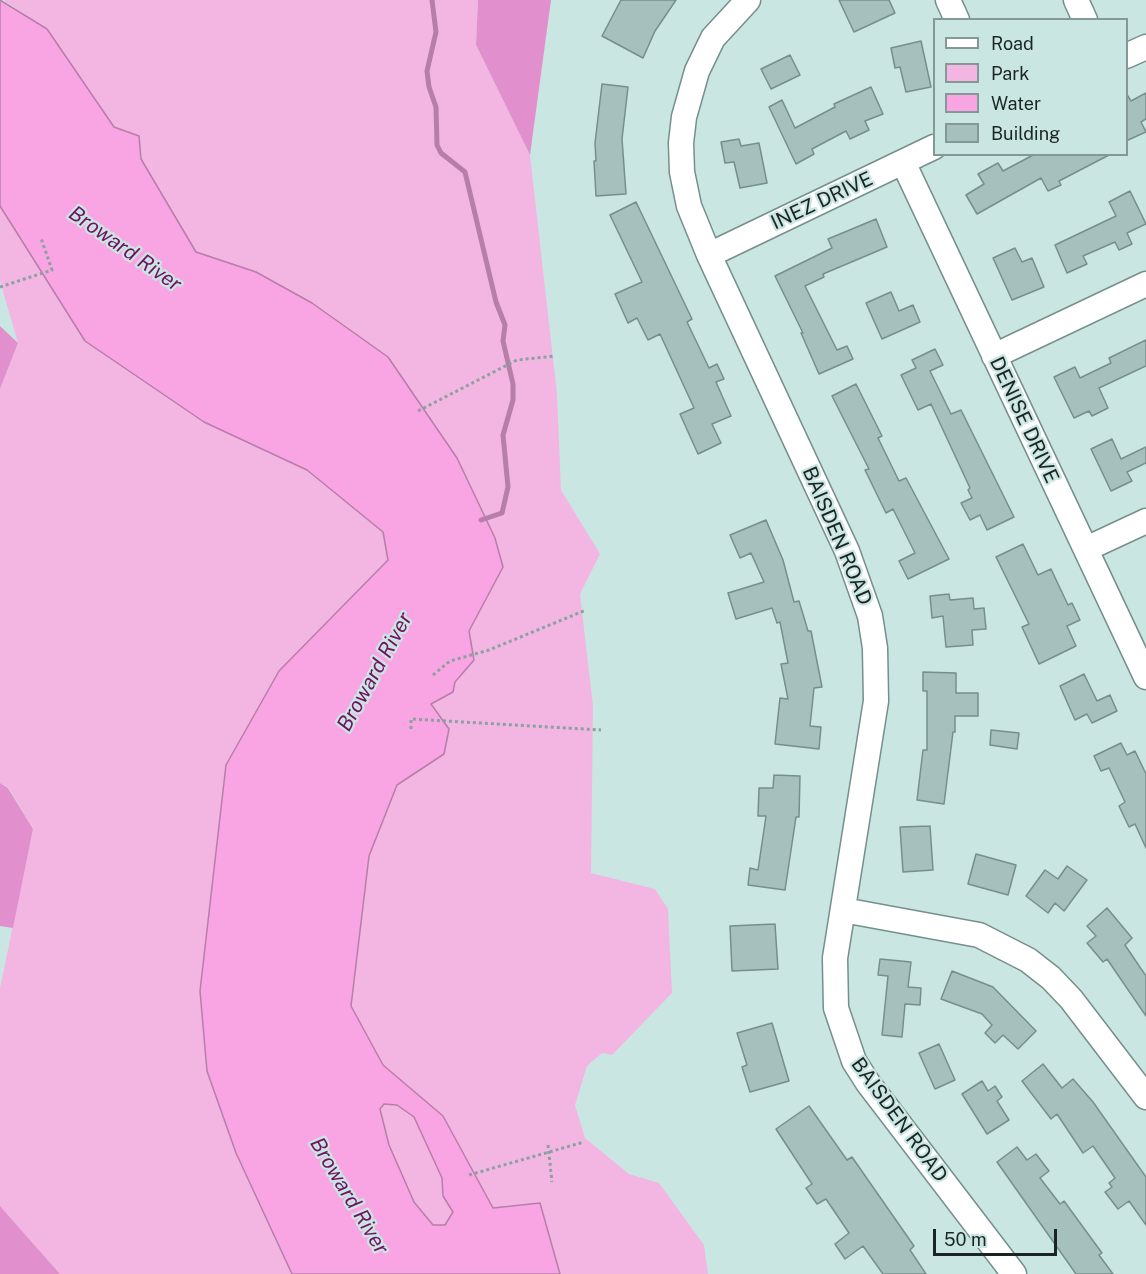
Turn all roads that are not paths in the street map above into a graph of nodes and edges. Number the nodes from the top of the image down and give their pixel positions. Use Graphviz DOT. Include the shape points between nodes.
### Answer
graph roads {
  1 [pos="748,0"];
  2 [pos="948,0"];
  3 [pos="1076,0"];
  4 [pos="956,18"];
  5 [pos="1084,18"];
  6 [pos="1146,47"];
  7 [pos="1128,55"];
  8 [pos="933,147"];
  9 [pos="903,162"];
  10 [pos="709,255"];
  11 [pos="1146,284"];
  12 [pos="994,356"];
  13 [pos="1146,521"];
  14 [pos="1086,549"];
  15 [pos="1146,677"];
  16 [pos="843,910"];
  17 [pos="1146,1097"];
  18 [pos="1014,1274"];
  1 -- 10 [label="street, BAISDEN ROAD" via="713,38 689,91 684,117 682,172 689,206"];
  2 -- 4 [label="street"];
  3 -- 5 [label="street"];
  6 -- 7 [label="street"];
  8 -- 9 [label="street, INEZ DRIVE"];
  9 -- 10 [label="street, INEZ DRIVE"];
  9 -- 12 [label="street, DENISE DRIVE"];
  10 -- 16 [label="street, BAISDEN ROAD" via="847,551 870,616 876,701"];
  11 -- 12 [label="street"];
  12 -- 14 [label="street, DENISE DRIVE"];
  13 -- 14 [label="street"];
  14 -- 15 [label="street, DENISE DRIVE"];
  16 -- 17 [label="street" via="980,935 1028,960 1071,999"];
  16 -- 18 [label="street, BAISDEN ROAD" via="834,984 843,1035 854,1061"];
}
